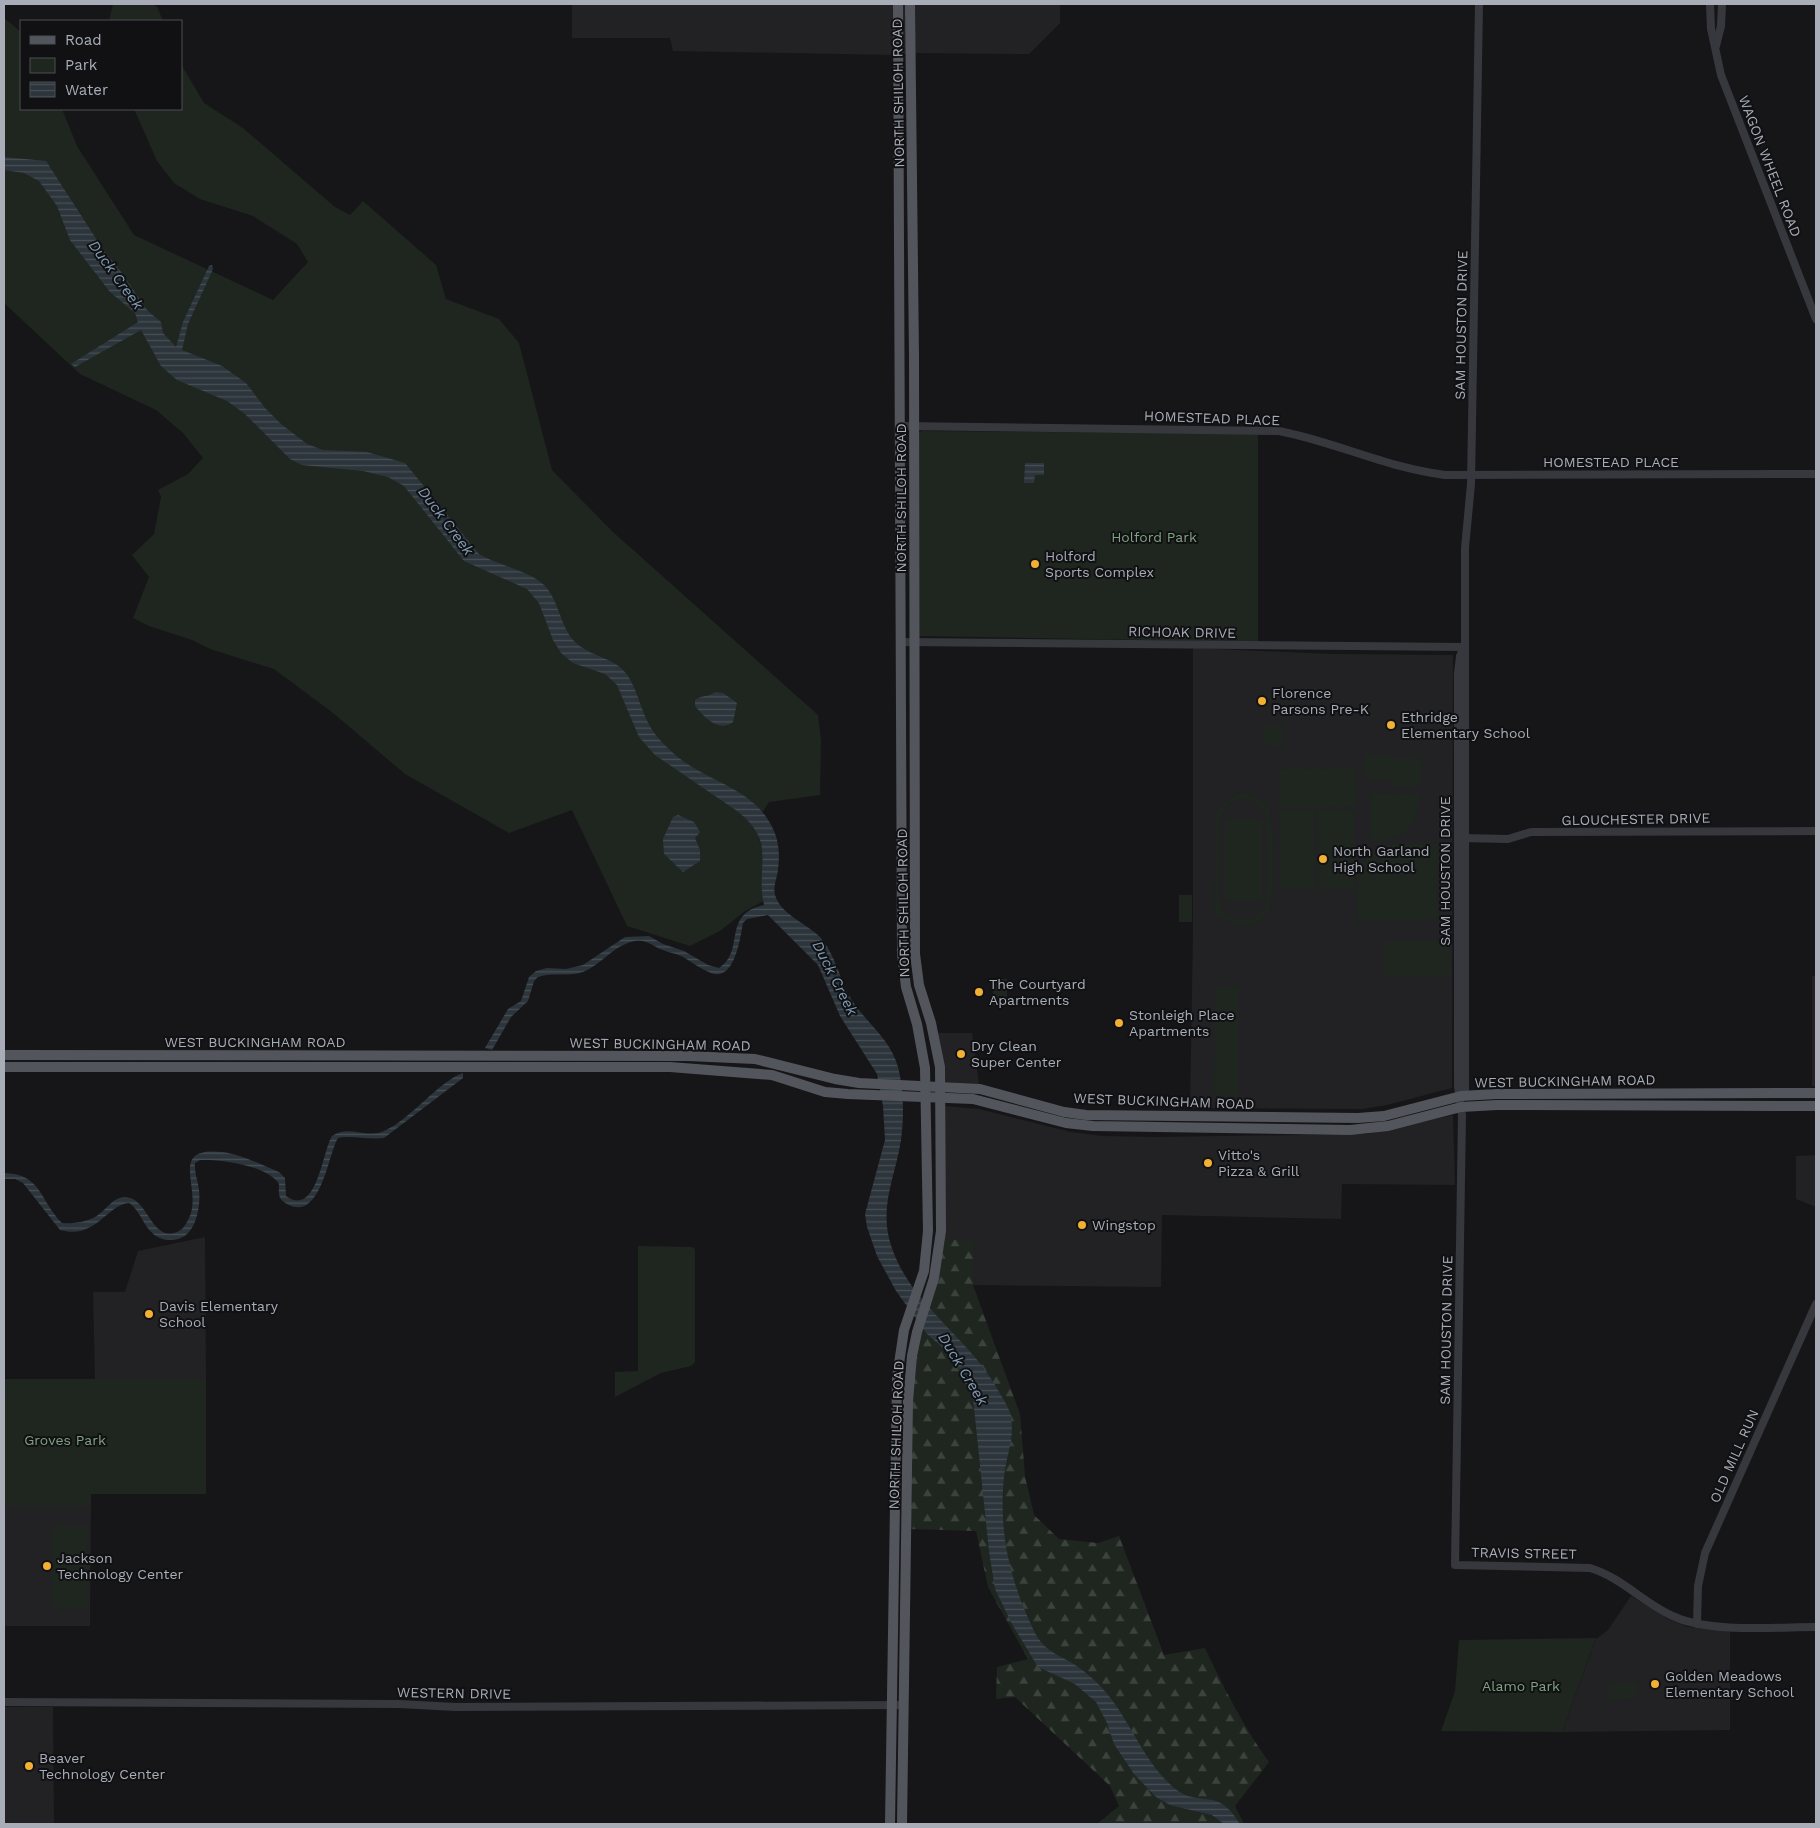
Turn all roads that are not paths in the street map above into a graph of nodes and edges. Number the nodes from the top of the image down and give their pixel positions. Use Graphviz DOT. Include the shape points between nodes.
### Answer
graph roads {
  1 [pos="898,4"];
  2 [pos="910,4"];
  3 [pos="1479,4"];
  4 [pos="1710,8"];
  5 [pos="1722,8"];
  6 [pos="1715,48"];
  7 [pos="1816,319"];
  8 [pos="902,426"];
  9 [pos="914,426"];
  10 [pos="1816,474"];
  11 [pos="1471,476"];
  12 [pos="901,546"];
  13 [pos="914,546"];
  14 [pos="900,642"];
  15 [pos="914,642"];
  16 [pos="1464,647"];
  17 [pos="1816,831"];
  18 [pos="1462,838"];
  19 [pos="4,1055"];
  20 [pos="414,1056"];
  21 [pos="4,1067"];
  22 [pos="418,1067"];
  23 [pos="908,1091"];
  24 [pos="926,1091"];
  25 [pos="941,1092"];
  26 [pos="1816,1094"];
  27 [pos="1461,1102"];
  28 [pos="1816,1106"];
  29 [pos="1331,1119"];
  30 [pos="1396,1119"];
  31 [pos="1138,1122"];
  32 [pos="1331,1130"];
  33 [pos="1816,1304"];
  34 [pos="904,1330"];
  35 [pos="917,1332"];
  36 [pos="893,1537"];
  37 [pos="907,1537"];
  38 [pos="1456,1565"];
  39 [pos="1697,1624"];
  40 [pos="1816,1627"];
  41 [pos="892,1661"];
  42 [pos="904,1661"];
  43 [pos="4,1702"];
  44 [pos="892,1705"];
  45 [pos="904,1705"];
  46 [pos="890,1824"];
  47 [pos="902,1824"];
  1 -- 8 [label="main road, NORTH SHILOH ROAD"];
  2 -- 9 [label="main road, NORTH SHILOH ROAD"];
  3 -- 11 [label="street, SAM HOUSTON DRIVE"];
  4 -- 5 [label="street"];
  4 -- 6 [label="street, WAGON WHEEL ROAD"];
  5 -- 6 [label="street, WAGON WHEEL ROAD"];
  6 -- 7 [label="street, WAGON WHEEL ROAD" via="1721,75"];
  8 -- 9 [label="street, HOMESTEAD PLACE"];
  8 -- 12 [label="main road, NORTH SHILOH ROAD"];
  9 -- 11 [label="street, HOMESTEAD PLACE" via="1279,431 1315,439 1384,463 1437,474"];
  9 -- 13 [label="main road, NORTH SHILOH ROAD"];
  10 -- 11 [label="street, HOMESTEAD PLACE"];
  11 -- 16 [label="street, SAM HOUSTON DRIVE"];
  12 -- 13 [label="main road"];
  12 -- 14 [label="main road, NORTH SHILOH ROAD"];
  13 -- 15 [label="main road, NORTH SHILOH ROAD"];
  14 -- 15 [label="street, RICHOAK DRIVE"];
  14 -- 24 [label="main road, NORTH SHILOH ROAD" via="902,954 906,987 923,1056"];
  15 -- 16 [label="street, RICHOAK DRIVE"];
  15 -- 25 [label="main road, NORTH SHILOH ROAD" via="915,954 919,985 938,1054"];
  16 -- 18 [label="street, SAM HOUSTON DRIVE"];
  17 -- 18 [label="street, GLOUCHESTER DRIVE" via="1531,832 1508,839"];
  18 -- 27 [label="street, SAM HOUSTON DRIVE" via="1461,971 1465,1090"];
  19 -- 20 [label="main road, WEST BUCKINGHAM ROAD"];
  20 -- 22 [label="main road"];
  20 -- 23 [label="main road, WEST BUCKINGHAM ROAD" via="755,1059 835,1079"];
  21 -- 22 [label="main road, WEST BUCKINGHAM ROAD"];
  22 -- 23 [label="main road, WEST BUCKINGHAM ROAD" via="670,1068 772,1075 825,1092 872,1095"];
  23 -- 24 [label="main road, WEST BUCKINGHAM ROAD"];
  24 -- 25 [label="main road, WEST BUCKINGHAM ROAD"];
  24 -- 34 [label="main road, NORTH SHILOH ROAD" via="927,1251"];
  25 -- 31 [label="main road, WEST BUCKINGHAM ROAD" via="1025,1106 1081,1125"];
  25 -- 35 [label="main road, NORTH SHILOH ROAD" via="941,1231 934,1278"];
  26 -- 27 [label="main road, WEST BUCKINGHAM ROAD" via="1519,1094"];
  27 -- 28 [label="main road, WEST BUCKINGHAM ROAD" via="1497,1105"];
  27 -- 30 [label="main road, WEST BUCKINGHAM ROAD"];
  27 -- 38 [label="street, SAM HOUSTON DRIVE"];
  29 -- 30 [label="main road, WEST BUCKINGHAM ROAD"];
  29 -- 31 [label="main road, WEST BUCKINGHAM ROAD"];
  29 -- 32 [label="main road"];
  30 -- 32 [label="main road, WEST BUCKINGHAM ROAD" via="1368,1129"];
  31 -- 32 [label="main road, WEST BUCKINGHAM ROAD"];
  33 -- 39 [label="street, OLD MILL RUN" via="1705,1553 1698,1586"];
  34 -- 35 [label="main road"];
  34 -- 36 [label="main road, NORTH SHILOH ROAD" via="897,1377"];
  35 -- 37 [label="main road, NORTH SHILOH ROAD" via="908,1401"];
  36 -- 37 [label="main road"];
  36 -- 41 [label="main road, NORTH SHILOH ROAD"];
  37 -- 42 [label="main road, NORTH SHILOH ROAD"];
  38 -- 39 [label="street, TRAVIS STREET" via="1590,1568 1621,1581 1675,1617"];
  39 -- 40 [label="street, TRAVIS STREET"];
  41 -- 42 [label="main road"];
  41 -- 44 [label="main road, NORTH SHILOH ROAD"];
  42 -- 45 [label="main road, NORTH SHILOH ROAD"];
  43 -- 44 [label="street, WESTERN DRIVE" via="456,1707"];
  44 -- 45 [label="street, WESTERN DRIVE"];
  44 -- 46 [label="main road, NORTH SHILOH ROAD"];
  45 -- 47 [label="main road, NORTH SHILOH ROAD"];
}
